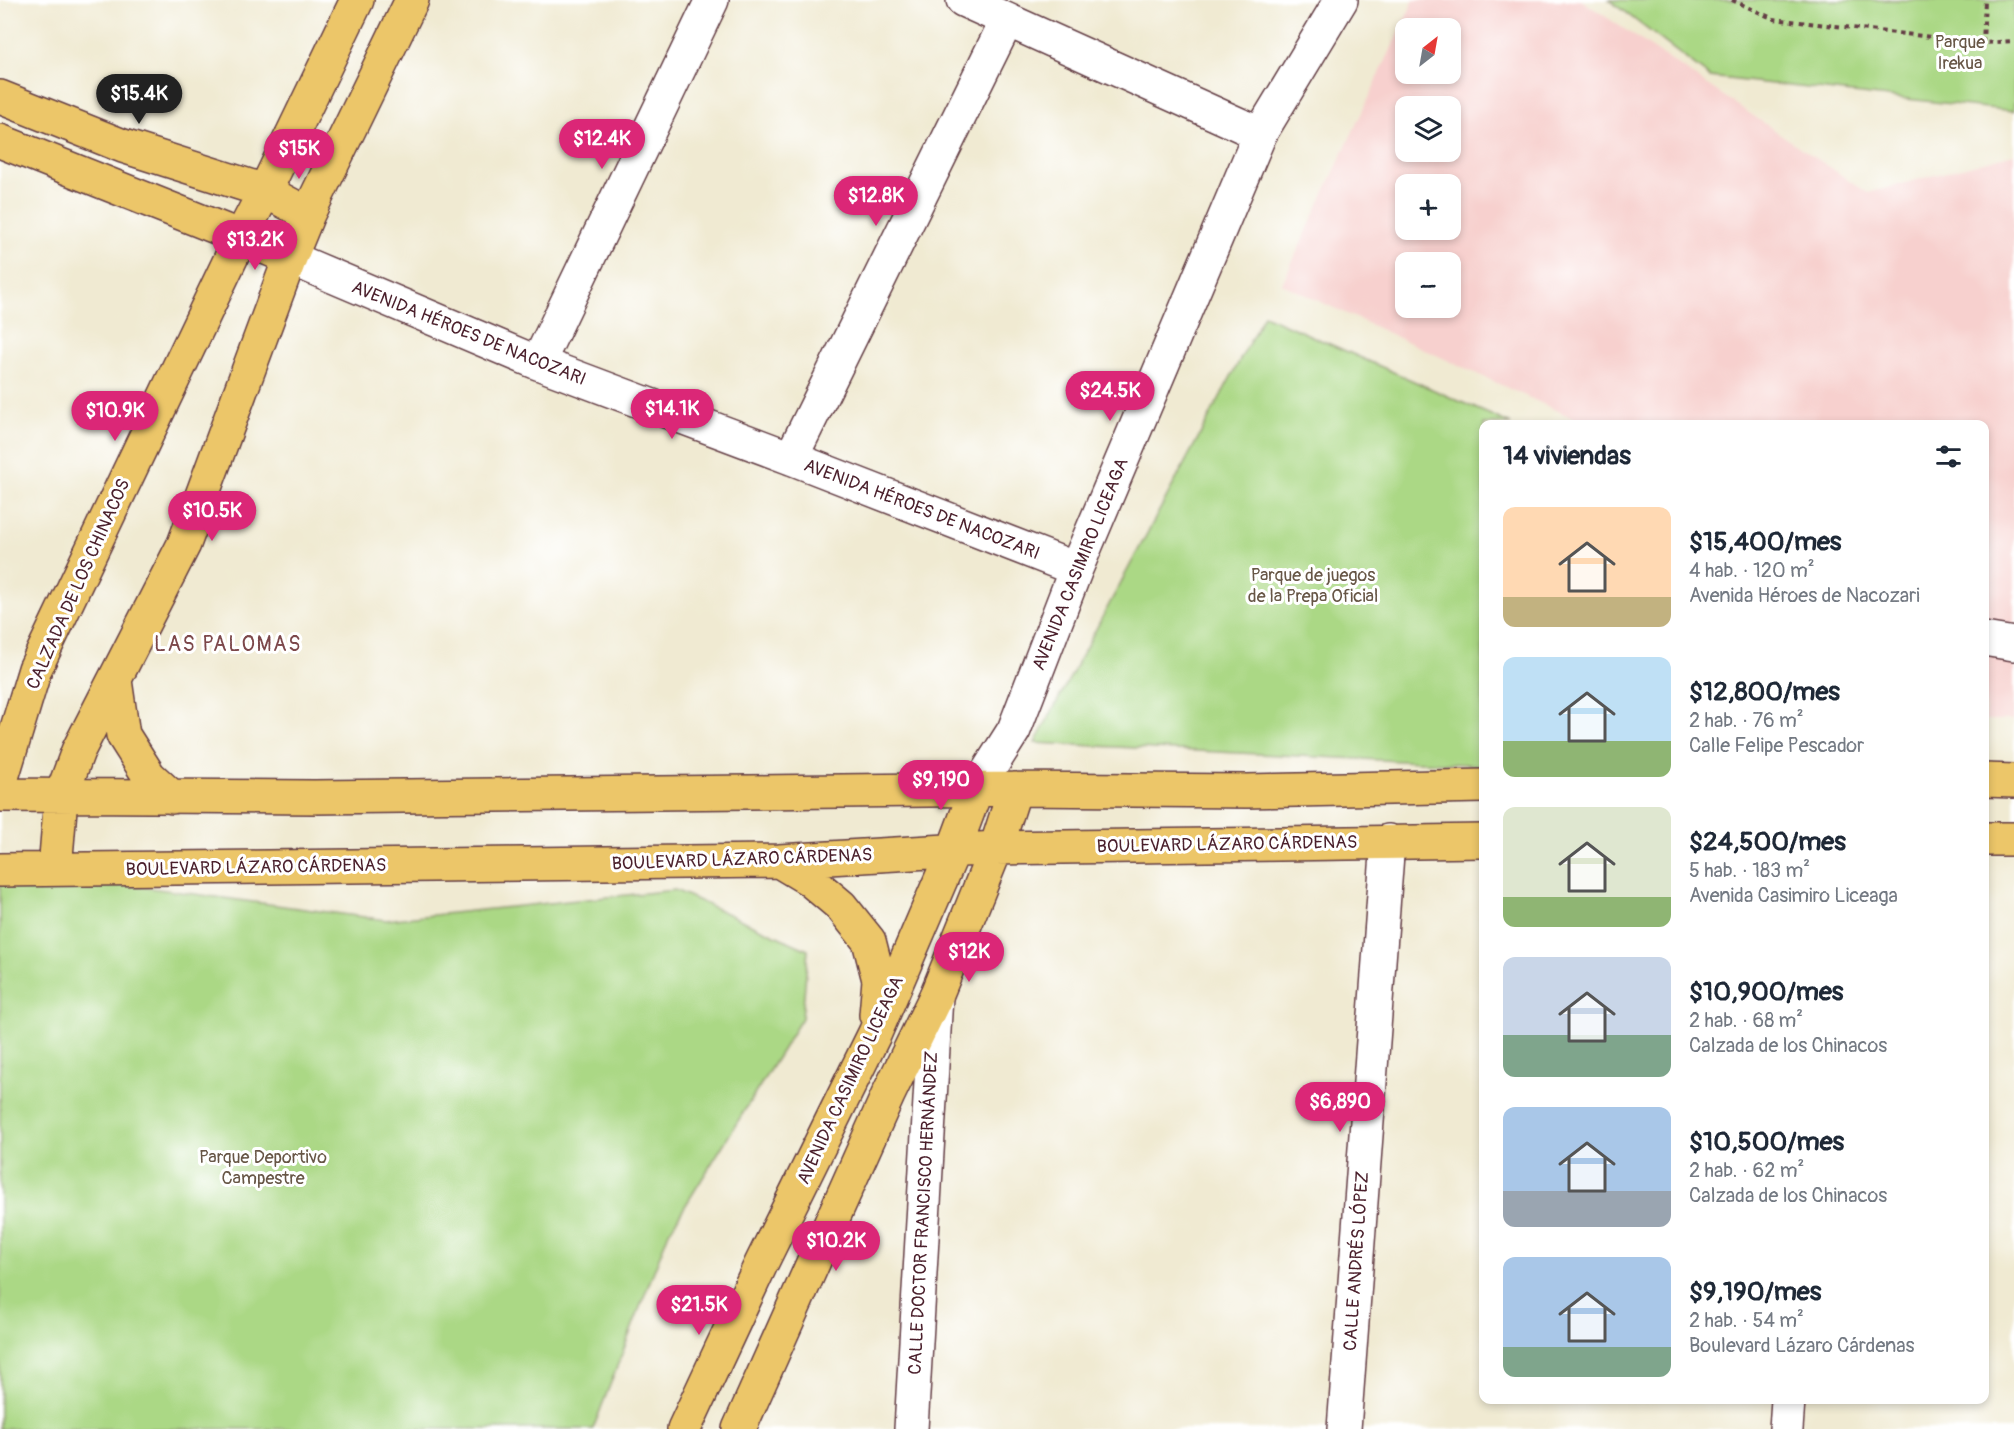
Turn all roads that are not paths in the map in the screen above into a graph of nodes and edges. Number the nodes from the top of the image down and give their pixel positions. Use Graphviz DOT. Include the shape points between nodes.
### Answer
graph roads {
  1 [pos="357,0"];
  2 [pos="412,0"];
  3 [pos="712,0"];
  4 [pos="963,0"];
  5 [pos="1341,0"];
  6 [pos="1007,20"];
  7 [pos="0,97"];
  8 [pos="1260,134"];
  9 [pos="0,141"];
  10 [pos="265,191"];
  11 [pos="308,214"];
  12 [pos="241,237"];
  13 [pos="290,258"];
  14 [pos="538,363"];
  15 [pos="791,458"];
  16 [pos="1076,569"];
  17 [pos="1989,640"];
  18 [pos="2014,644"];
  19 [pos="35,669"];
  20 [pos="115,680"];
  21 [pos="0,701"];
  22 [pos="1014,730"];
  23 [pos="1989,780"];
  24 [pos="2014,781"];
  25 [pos="0,784"];
  26 [pos="1479,786"];
  27 [pos="1015,789"];
  28 [pos="976,790"];
  29 [pos="0,795"];
  30 [pos="61,797"];
  31 [pos="172,797"];
  32 [pos="1989,839"];
  33 [pos="2014,839"];
  34 [pos="1479,841"];
  35 [pos="1388,842"];
  36 [pos="996,848"];
  37 [pos="954,849"];
  38 [pos="779,861"];
  39 [pos="56,869"];
  40 [pos="0,870"];
  41 [pos="936,996"];
  42 [pos="875,1033"];
  43 [pos="1788,1404"];
  44 [pos="747,1422"];
  45 [pos="684,1429"];
  46 [pos="910,1429"];
  47 [pos="1344,1429"];
  48 [pos="1786,1429"];
  1 -- 10 [label="main road, CALZADA DE LOS CHINACOS"];
  2 -- 11 [label="main road"];
  3 -- 14 [label="street"];
  4 -- 6 [label="street"];
  5 -- 8 [label="street, AVENIDA CASIMIRO LICEAGA"];
  6 -- 8 [label="street"];
  6 -- 15 [label="street"];
  7 -- 10 [label="main road" via="123,146"];
  8 -- 16 [label="street, AVENIDA CASIMIRO LICEAGA"];
  9 -- 12 [label="main road, AVENIDA HÉROES DE NACOZARI"];
  10 -- 11 [label="main road"];
  10 -- 12 [label="main road, CALZADA DE LOS CHINACOS"];
  11 -- 13 [label="main road"];
  12 -- 13 [label="main road, AVENIDA HÉROES DE NACOZARI"];
  12 -- 19 [label="main road, CALZADA DE LOS CHINACOS"];
  13 -- 14 [label="street, AVENIDA HÉROES DE NACOZARI"];
  13 -- 20 [label="main road" via="184,544"];
  14 -- 15 [label="street, AVENIDA HÉROES DE NACOZARI"];
  15 -- 16 [label="street, AVENIDA HÉROES DE NACOZARI"];
  16 -- 22 [label="street, AVENIDA CASIMIRO LICEAGA"];
  17 -- 18 [label="street"];
  19 -- 21 [label="main road"];
  19 -- 25 [label="main road, CALZADA DE LOS CHINACOS"];
  20 -- 30 [label="main road" via="78,751"];
  20 -- 31 [label="main road" via="123,735 149,776"];
  22 -- 27 [label="street, AVENIDA CASIMIRO LICEAGA"];
  22 -- 28 [label="street, AVENIDA CASIMIRO LICEAGA"];
  23 -- 24 [label="main road"];
  26 -- 27 [label="main road" via="1247,791"];
  27 -- 28 [label="main road"];
  27 -- 36 [label="main road, AVENIDA CASIMIRO LICEAGA"];
  28 -- 31 [label="main road"];
  28 -- 37 [label="main road, AVENIDA CASIMIRO LICEAGA"];
  29 -- 30 [label="main road"];
  30 -- 31 [label="main road"];
  30 -- 39 [label="main road"];
  32 -- 33 [label="main road"];
  34 -- 35 [label="main road, BOULEVARD LÁZARO CÁRDENAS"];
  35 -- 36 [label="main road, BOULEVARD LÁZARO CÁRDENAS"];
  35 -- 47 [label="street, CALLE ANDRÉS LÓPEZ"];
  36 -- 37 [label="main road, BOULEVARD LÁZARO CÁRDENAS"];
  36 -- 41 [label="main road, AVENIDA CASIMIRO LICEAGA"];
  37 -- 38 [label="main road, BOULEVARD LÁZARO CÁRDENAS"];
  37 -- 42 [label="main road, AVENIDA CASIMIRO LICEAGA"];
  38 -- 39 [label="main road, BOULEVARD LÁZARO CÁRDENAS"];
  38 -- 42 [label="main road" via="809,879 841,906 868,941 879,980"];
  39 -- 40 [label="main road, BOULEVARD LÁZARO CÁRDENAS"];
  41 -- 44 [label="main road, AVENIDA CASIMIRO LICEAGA" via="888,1095"];
  41 -- 46 [label="street, CALLE DOCTOR FRANCISCO HERNÁNDEZ"];
  42 -- 45 [label="main road, AVENIDA CASIMIRO LICEAGA"];
  43 -- 48 [label="street"];
}
